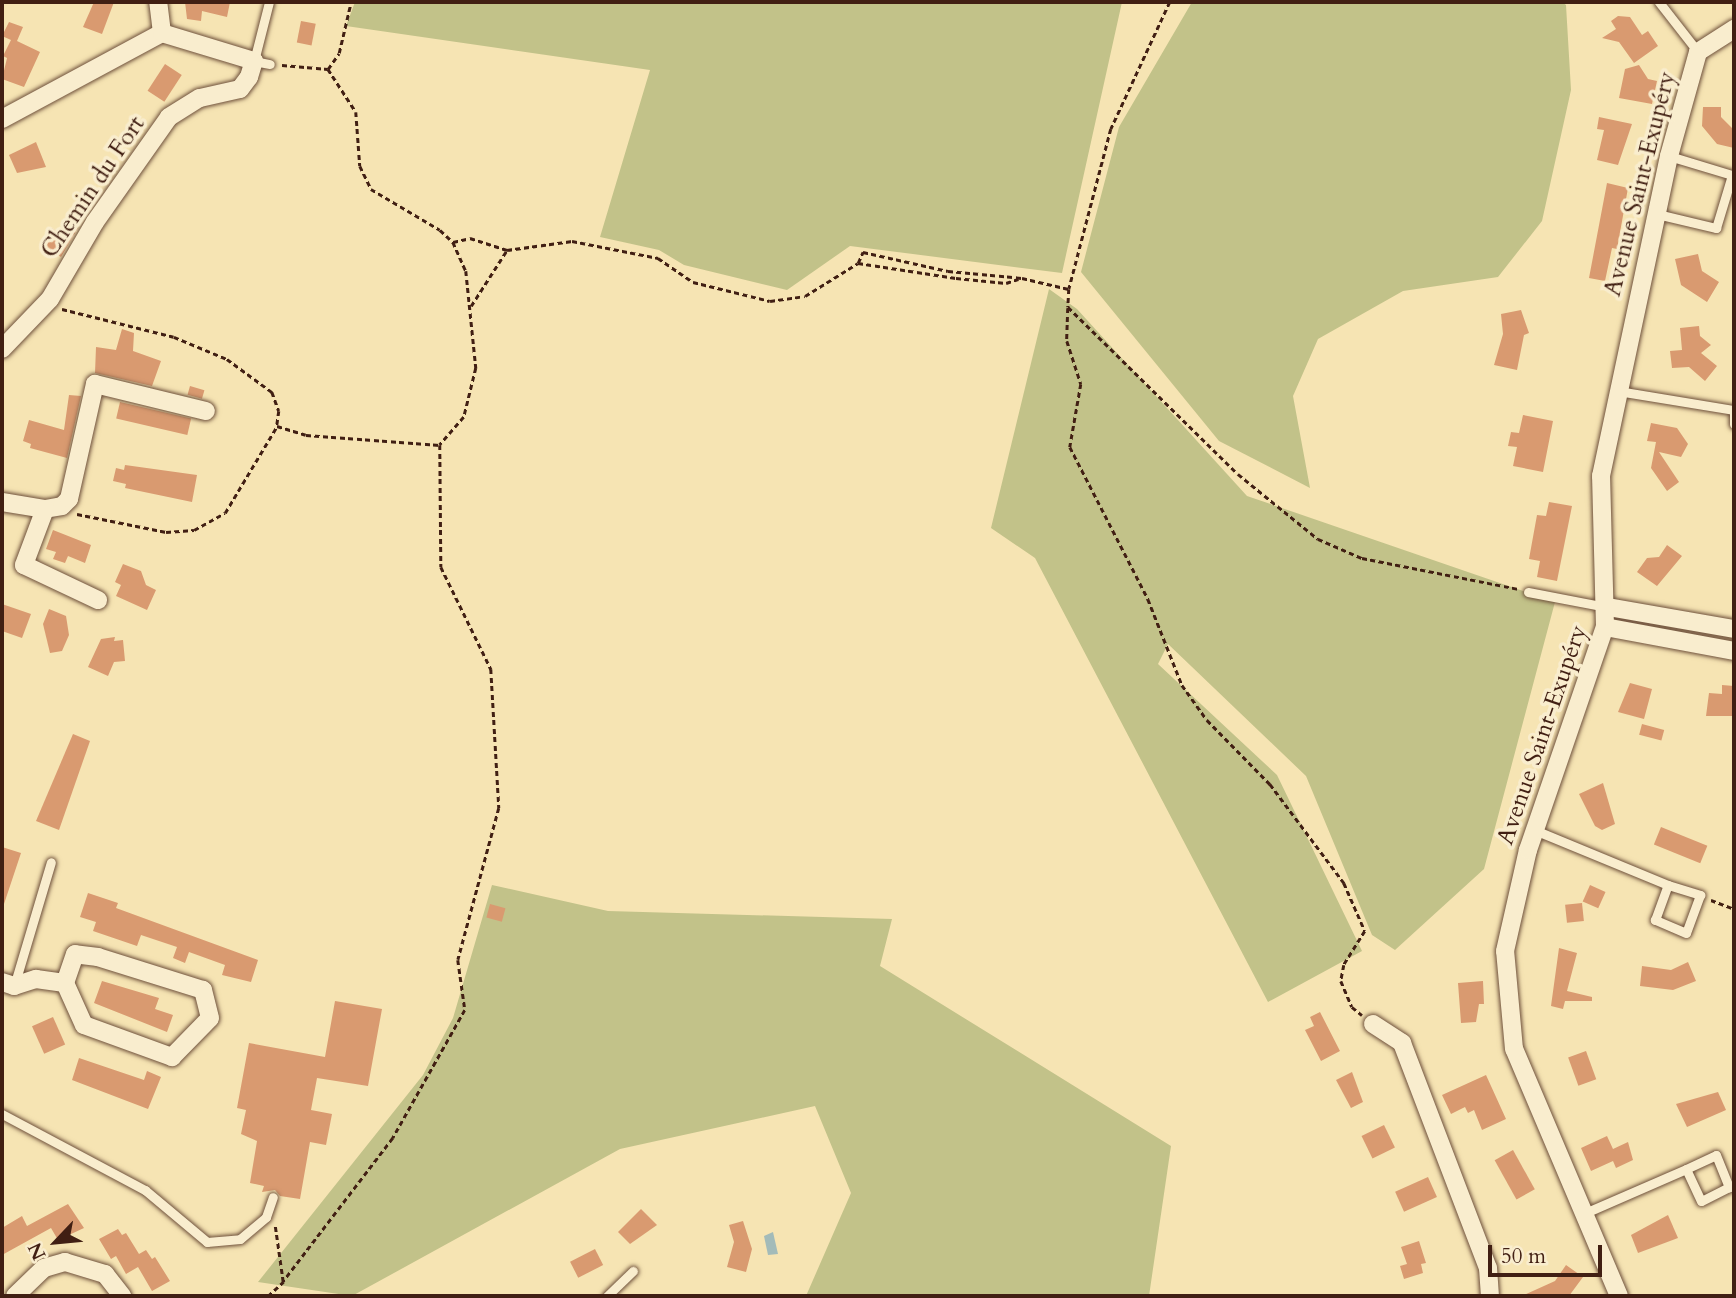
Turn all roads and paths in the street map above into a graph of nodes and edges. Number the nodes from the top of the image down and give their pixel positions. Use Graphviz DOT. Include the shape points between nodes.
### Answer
graph roads {
  1 [pos="158,2"];
  2 [pos="269,2"];
  3 [pos="351,2"];
  4 [pos="1170,2"];
  5 [pos="1659,2"];
  6 [pos="1734,29"];
  7 [pos="162,33"];
  8 [pos="1698,52"];
  9 [pos="262,62"];
  10 [pos="328,69"];
  11 [pos="2,119"];
  12 [pos="1669,156"];
  13 [pos="1657,215"];
  14 [pos="453,242"];
  15 [pos="507,250"];
  16 [pos="858,263"];
  17 [pos="1022,278"];
  18 [pos="1069,289"];
  19 [pos="51,299"];
  20 [pos="471,306"];
  21 [pos="1068,307"];
  22 [pos="2,349"];
  23 [pos="1616,391"];
  24 [pos="1734,410"];
  25 [pos="206,411"];
  26 [pos="1734,424"];
  27 [pos="276,426"];
  28 [pos="440,445"];
  29 [pos="2,502"];
  30 [pos="54,507"];
  31 [pos="1528,592"];
  32 [pos="98,600"];
  33 [pos="1608,607"];
  34 [pos="1605,627"];
  35 [pos="1734,629"];
  36 [pos="1734,652"];
  37 [pos="1537,831"];
  38 [pos="51,862"];
  39 [pos="1668,885"];
  40 [pos="1700,895"];
  41 [pos="1734,909"];
  42 [pos="65,983"];
  43 [pos="8,984"];
  44 [pos="1373,1024"];
  45 [pos="2,1114"];
  46 [pos="1686,1169"];
  47 [pos="273,1197"];
  48 [pos="1585,1213"];
  49 [pos="265,1217"];
  50 [pos="634,1271"];
  51 [pos="283,1282"];
  52 [pos="15,1296"];
  53 [pos="122,1296"];
  54 [pos="268,1296"];
  55 [pos="607,1296"];
  56 [pos="1489,1296"];
  57 [pos="1619,1296"];
  1 -- 7 [label="street"];
  2 -- 9 [label="lane, Chemin du Fort"];
  3 -- 10 [label="path" via="339,53"];
  4 -- 18 [label="path" via="1111,130"];
  5 -- 8 [label="lane"];
  6 -- 8 [label="street, Avenue Saint-Exupéry"];
  7 -- 9 [label="street"];
  7 -- 11 [label="street"];
  8 -- 12 [label="street, Avenue Saint-Exupéry"];
  9 -- 10 [label="path"];
  9 -- 19 [label="street, Chemin du Fort" via="240,89 200,99 169,117 95,222"];
  10 -- 14 [label="path" via="356,112 360,166 371,189"];
  12 -- 13 [label="street, Avenue Saint-Exupéry"];
  12 -- 13 [label="lane" via="1732,174 1716,228"];
  13 -- 23 [label="street, Avenue Saint-Exupéry"];
  14 -- 15 [label="path" via="470,238"];
  14 -- 20 [label="path" via="466,271"];
  15 -- 16 [label="path" via="572,241 658,258 681,277 787,302"];
  15 -- 20 [label="path"];
  16 -- 17 [label="path" via="1006,283"];
  16 -- 17 [label="path" via="863,252 948,271"];
  17 -- 18 [label="path"];
  18 -- 21 [label="path"];
  19 -- 22 [label="street, Chemin du Fort"];
  19 -- 27 [label="path" via="60,308 86,317 174,337 245,369 272,392 279,411"];
  20 -- 28 [label="path" via="476,368 470,400 464,417"];
  21 -- 31 [label="path" via="1238,474 1318,539 1362,558"];
  21 -- 44 [label="path" via="1068,341 1081,384 1070,447 1148,599 1182,685 1207,720 1270,785 1344,883 1364,931 1344,965 1341,981 1352,1007"];
  23 -- 24 [label="lane"];
  23 -- 33 [label="street, Avenue Saint-Exupéry" via="1601,476"];
  24 -- 26 [label="lane"];
  25 -- 30 [label="street" via="95,384 69,499"];
  27 -- 28 [label="path" via="319,437"];
  27 -- 30 [label="path" via="225,513 194,530 166,532"];
  28 -- 51 [label="path" via="441,567 491,668 499,808 458,960 465,1010 393,1138"];
  29 -- 30 [label="street"];
  30 -- 32 [label="street" via="24,565"];
  31 -- 33 [label="lane"];
  33 -- 34 [label="street, Avenue Saint-Exupéry"];
  33 -- 35 [label="street"];
  34 -- 36 [label="street"];
  34 -- 37 [label="street, Avenue Saint-Exupéry"];
  37 -- 39 [label="lane"];
  37 -- 48 [label="street, Avenue Saint-Exupéry" via="1528,850 1505,951 1514,1049"];
  38 -- 43 [label="lane"];
  39 -- 40 [label="lane"];
  39 -- 40 [label="lane" via="1655,920 1686,933"];
  40 -- 41 [label="path"];
  42 -- 42 [label="street" via="84,1026 172,1057 209,1018 204,990 98,957 75,954"];
  42 -- 43 [label="street" via="36,979"];
  44 -- 56 [label="street" via="1402,1043 1488,1268"];
  45 -- 49 [label="lane" via="145,1190 207,1242 240,1239"];
  46 -- 46 [label="lane" via="1716,1155 1729,1187 1701,1201"];
  46 -- 48 [label="lane"];
  47 -- 49 [label="lane"];
  48 -- 57 [label="street, Avenue Saint-Exupéry"];
  49 -- 51 [label="path" via="275,1225"];
  50 -- 55 [label="lane"];
  51 -- 54 [label="path"];
  52 -- 53 [label="street" via="44,1268 65,1262 105,1274"];
}
